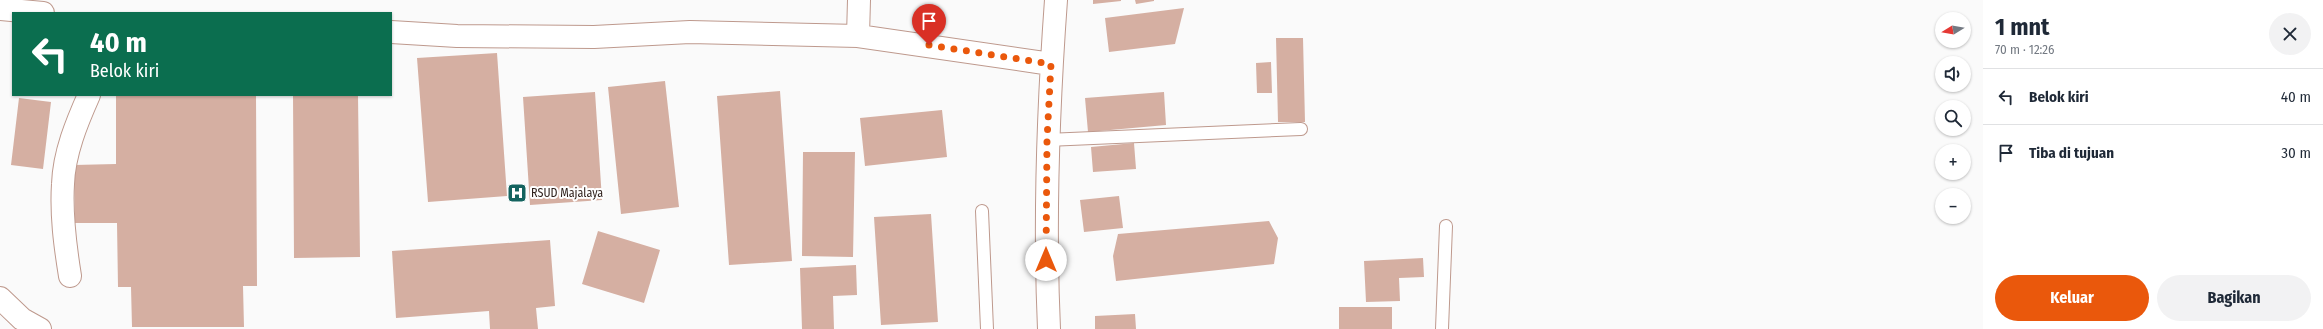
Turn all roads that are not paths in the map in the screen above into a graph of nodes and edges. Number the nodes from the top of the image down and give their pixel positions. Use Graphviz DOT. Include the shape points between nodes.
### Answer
graph roads {
  1 [pos="859,0"];
  2 [pos="1056,0"];
  3 [pos="0,9"];
  4 [pos="32,12"];
  5 [pos="392,32"];
  6 [pos="858,36"];
  7 [pos="1051,64"];
  8 [pos="89,96"];
  9 [pos="1301,129"];
  10 [pos="1047,140"];
  11 [pos="982,211"];
  12 [pos="1446,226"];
  13 [pos="70,276"];
  14 [pos="0,298"];
  15 [pos="40,329"];
  16 [pos="987,329"];
  17 [pos="1049,329"];
  18 [pos="1442,329"];
  1 -- 6 [label="street"];
  2 -- 7 [label="street"];
  3 -- 4 [label="street"];
  5 -- 6 [label="street" via="458,36 594,37 698,32"];
  6 -- 7 [label="street"];
  7 -- 10 [label="street"];
  8 -- 13 [label="street" via="74,129 62,182 64,236"];
  9 -- 10 [label="lane"];
  10 -- 17 [label="street" via="1046,260"];
  11 -- 16 [label="lane"];
  12 -- 18 [label="lane"];
  14 -- 15 [label="street" via="22,319"];
}
